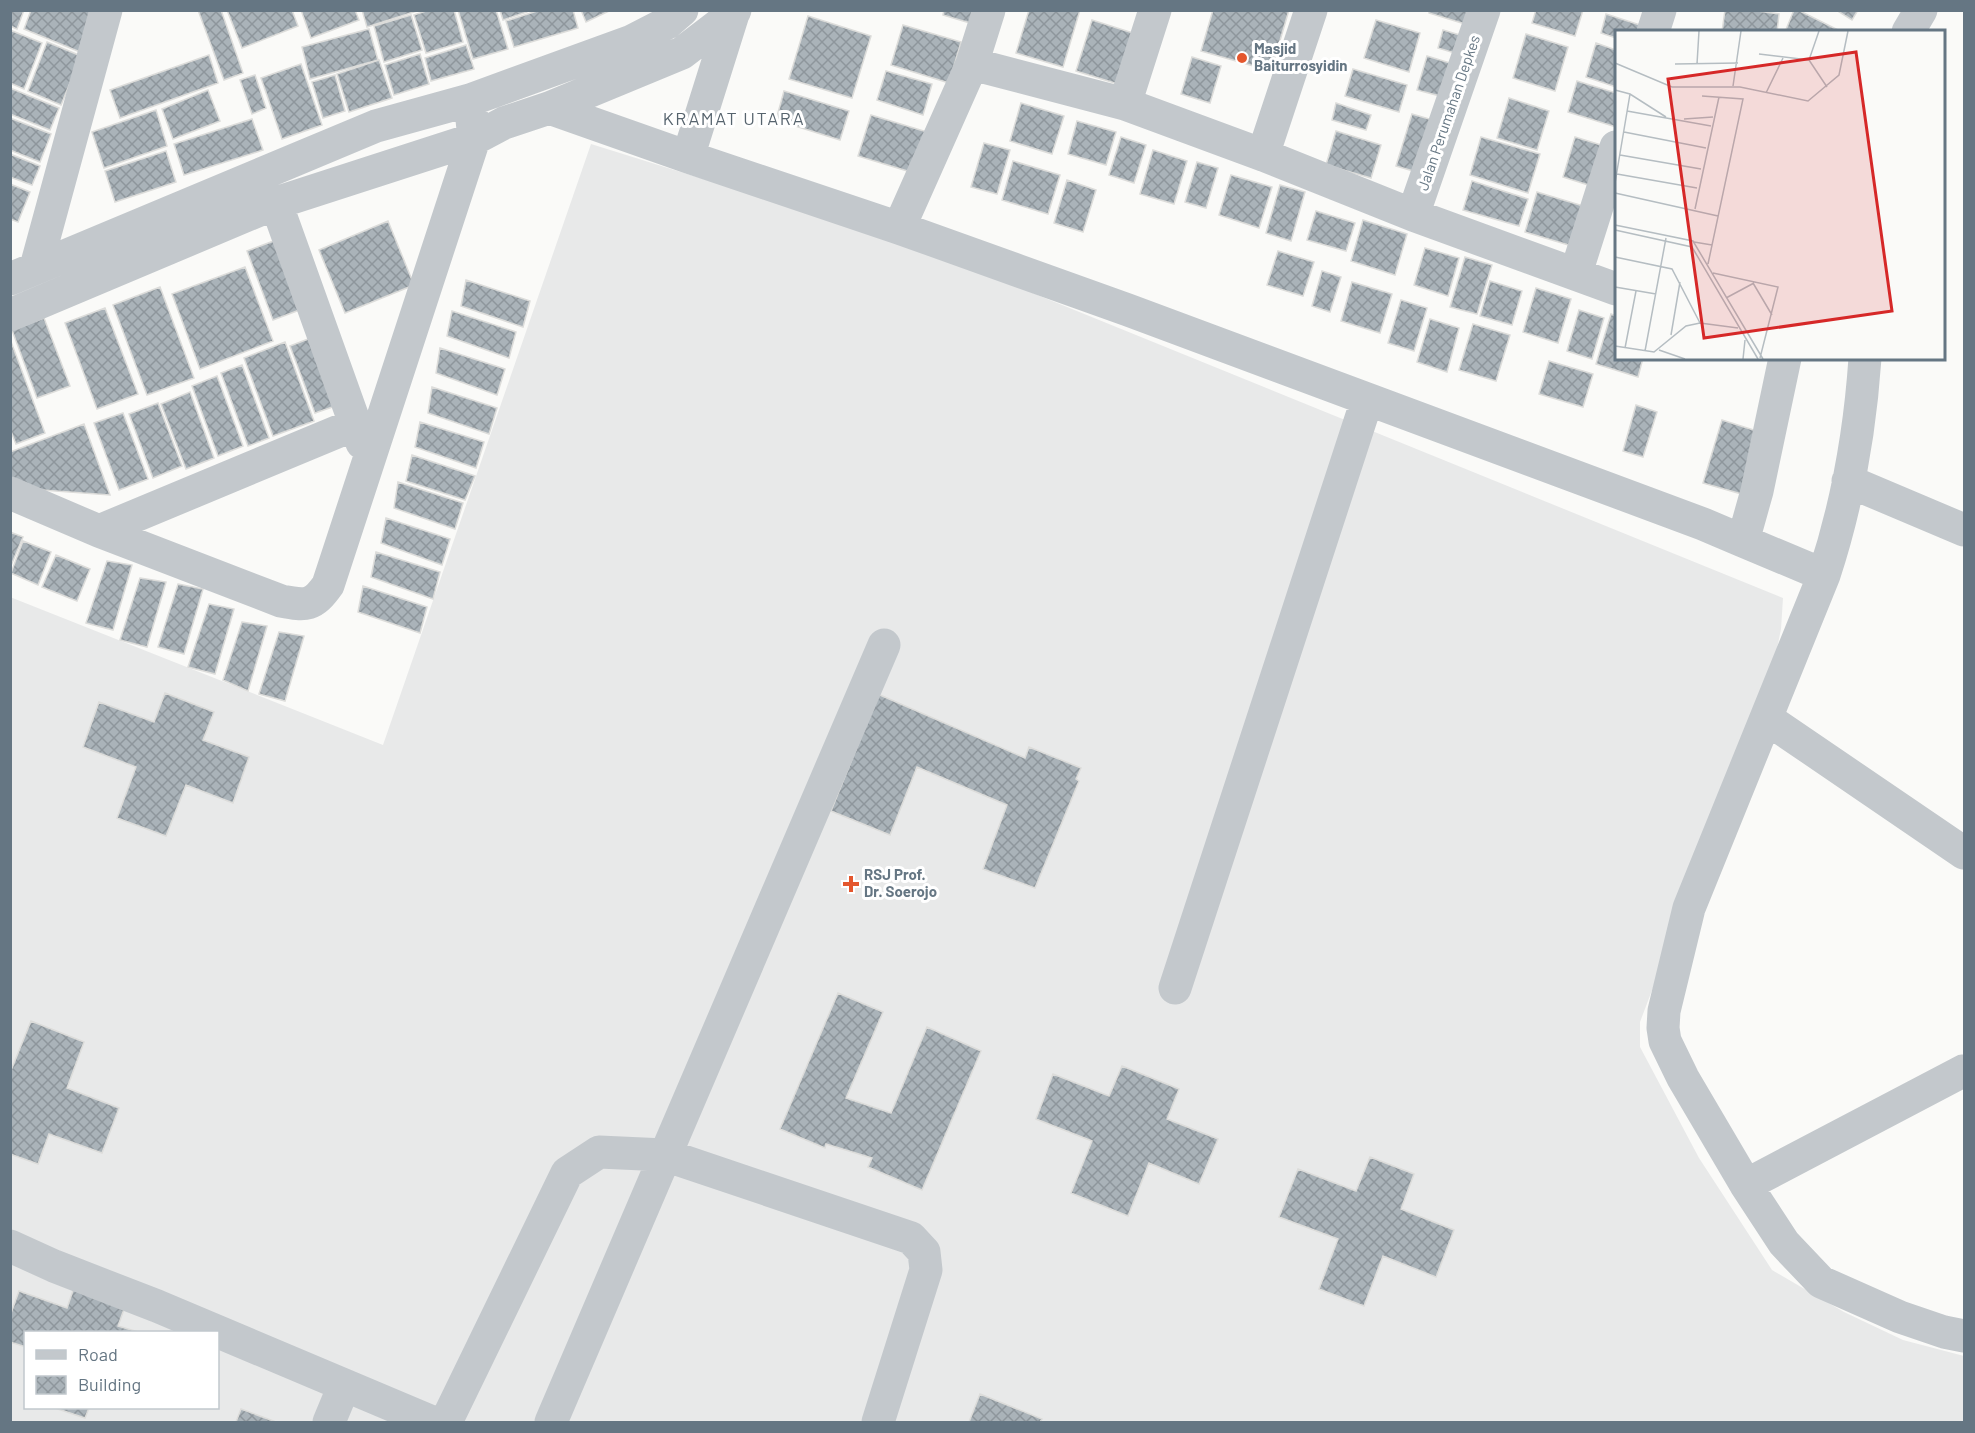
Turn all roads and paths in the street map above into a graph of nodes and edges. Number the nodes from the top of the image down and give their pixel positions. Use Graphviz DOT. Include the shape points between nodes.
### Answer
graph roads {
  1 [pos="106,10"];
  2 [pos="682,10"];
  3 [pos="989,10"];
  4 [pos="1155,10"];
  5 [pos="1311,10"];
  6 [pos="1484,10"];
  7 [pos="1661,10"];
  8 [pos="1921,10"];
  9 [pos="734,12"];
  10 [pos="1654,30"];
  11 [pos="1661,30"];
  12 [pos="1909,30"];
  13 [pos="972,64"];
  14 [pos="470,100"];
  15 [pos="1125,104"];
  16 [pos="549,108"];
  17 [pos="474,139"];
  18 [pos="1615,153"];
  19 [pos="1263,155"];
  20 [pos="688,157"];
  21 [pos="276,202"];
  22 [pos="1413,215"];
  23 [pos="899,228"];
  24 [pos="23,273"];
  25 [pos="1576,273"];
  26 [pos="1615,288"];
  27 [pos="10,315"];
  28 [pos="1783,360"];
  29 [pos="1865,360"];
  30 [pos="1367,400"];
  31 [pos="356,424"];
  32 [pos="368,462"];
  33 [pos="1848,481"];
  34 [pos="10,493"];
  35 [pos="1965,530"];
  36 [pos="99,531"];
  37 [pos="1743,541"];
  38 [pos="1824,575"];
  39 [pos="884,645"];
  40 [pos="1766,718"];
  41 [pos="1965,853"];
  42 [pos="1175,988"];
  43 [pos="1964,1069"];
  44 [pos="665,1155"];
  45 [pos="1746,1185"];
  46 [pos="10,1246"];
  47 [pos="215,1331"];
  48 [pos="219,1333"];
  49 [pos="1965,1336"];
  50 [pos="344,1386"];
  51 [pos="329,1422"];
  52 [pos="432,1422"];
  53 [pos="446,1422"];
  54 [pos="551,1422"];
  55 [pos="878,1422"];
  1 -- 24 [label="street"];
  2 -- 14 [label="street" via="667,23 632,41"];
  3 -- 13 [label="street"];
  4 -- 15 [label="street"];
  5 -- 19 [label="street"];
  6 -- 22 [label="street, Jalan Perumahan Depkes"];
  7 -- 10 [label="street"];
  7 -- 11 [label="street"];
  8 -- 12 [label="street"];
  9 -- 16 [label="street" via="682,53"];
  9 -- 20 [label="street"];
  13 -- 15 [label="street"];
  13 -- 23 [label="street"];
  14 -- 17 [label="street"];
  14 -- 24 [label="street" via="376,126"];
  15 -- 19 [label="street"];
  16 -- 17 [label="street" via="504,123"];
  16 -- 20 [label="street"];
  17 -- 21 [label="street"];
  17 -- 32 [label="street"];
  18 -- 25 [label="street"];
  19 -- 22 [label="street"];
  20 -- 23 [label="street"];
  21 -- 27 [label="street"];
  21 -- 31 [label="street"];
  22 -- 25 [label="street"];
  23 -- 30 [label="street"];
  25 -- 26 [label="street"];
  28 -- 37 [label="street"];
  29 -- 33 [label="street" via="1861,416"];
  30 -- 37 [label="street"];
  30 -- 42 [label="street"];
  31 -- 32 [label="street"];
  31 -- 36 [label="street"];
  32 -- 36 [label="street" via="328,585 317,600 304,605 281,601"];
  33 -- 35 [label="street"];
  33 -- 38 [label="street" via="1839,529"];
  34 -- 36 [label="street"];
  37 -- 38 [label="street"];
  38 -- 40 [label="street"];
  39 -- 44 [label="street"];
  40 -- 41 [label="street"];
  40 -- 45 [label="street" via="1689,909 1663,1028 1683,1078"];
  43 -- 45 [label="street"];
  44 -- 53 [label="street" via="600,1152 567,1173"];
  44 -- 54 [label="street"];
  44 -- 55 [label="street" via="910,1238 924,1252 926,1270"];
  45 -- 49 [label="street" via="1784,1243 1821,1282 1900,1317"];
  46 -- 47 [label="street"];
  48 -- 50 [label="street"];
  50 -- 51 [label="street"];
  50 -- 52 [label="street"];
}
